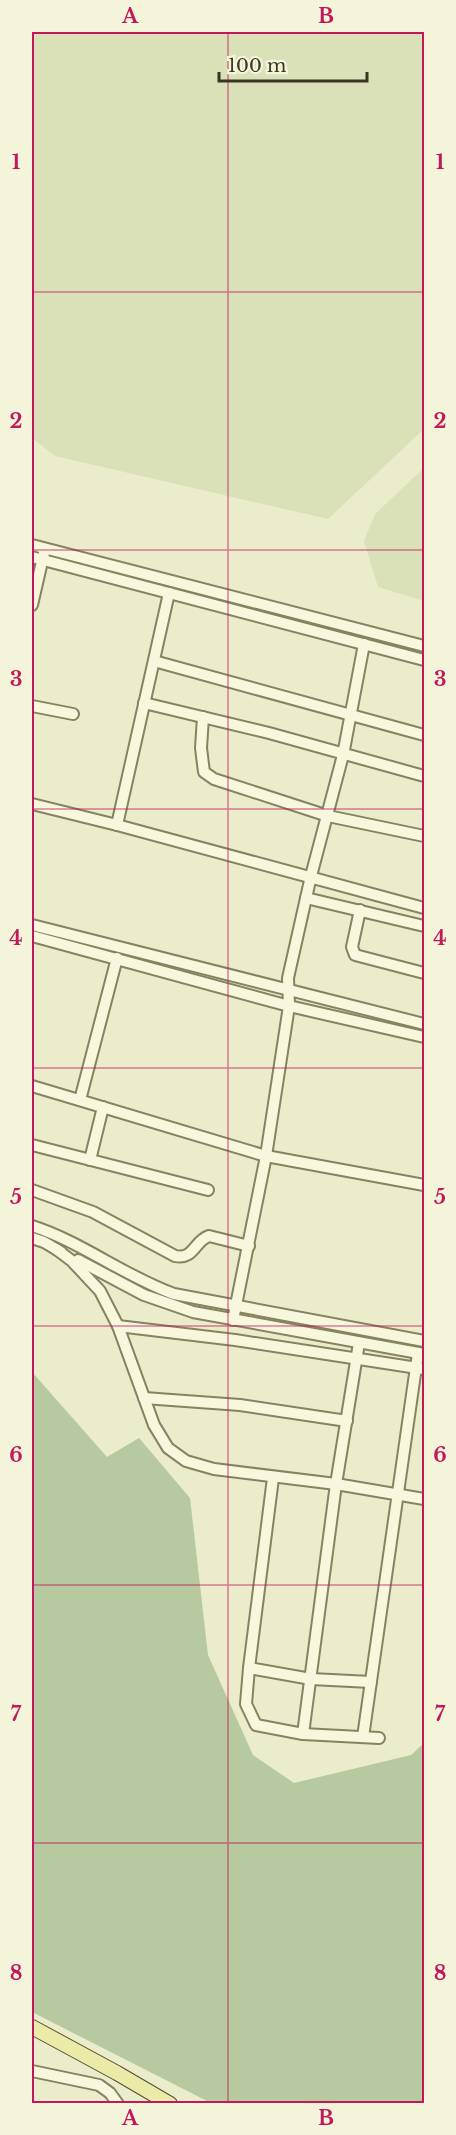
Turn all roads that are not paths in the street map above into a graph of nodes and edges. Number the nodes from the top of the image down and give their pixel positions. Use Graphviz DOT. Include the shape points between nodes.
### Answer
graph roads {
  1 [pos="32,545"];
  2 [pos="39,555"];
  3 [pos="181,584"];
  4 [pos="174,594"];
  5 [pos="32,605"];
  6 [pos="364,645"];
  7 [pos="424,646"];
  8 [pos="424,660"];
  9 [pos="154,661"];
  10 [pos="144,703"];
  11 [pos="32,706"];
  12 [pos="73,714"];
  13 [pos="351,715"];
  14 [pos="203,717"];
  15 [pos="424,735"];
  16 [pos="343,755"];
  17 [pos="424,776"];
  18 [pos="32,804"];
  19 [pos="327,816"];
  20 [pos="117,825"];
  21 [pos="424,836"];
  22 [pos="311,876"];
  23 [pos="306,898"];
  24 [pos="424,908"];
  25 [pos="360,910"];
  26 [pos="32,925"];
  27 [pos="424,926"];
  28 [pos="32,936"];
  29 [pos="117,958"];
  30 [pos="424,973"];
  31 [pos="288,989"];
  32 [pos="289,1006"];
  33 [pos="424,1024"];
  34 [pos="424,1037"];
  35 [pos="32,1086"];
  36 [pos="80,1100"];
  37 [pos="103,1107"];
  38 [pos="32,1145"];
  39 [pos="266,1156"];
  40 [pos="90,1160"];
  41 [pos="424,1185"];
  42 [pos="32,1190"];
  43 [pos="208,1190"];
  44 [pos="32,1226"];
  45 [pos="32,1238"];
  46 [pos="249,1246"];
  47 [pos="56,1249"];
  48 [pos="236,1307"];
  49 [pos="233,1320"];
  50 [pos="118,1326"];
  51 [pos="424,1341"];
  52 [pos="359,1342"];
  53 [pos="421,1353"];
  54 [pos="356,1358"];
  55 [pos="420,1368"];
  56 [pos="144,1398"];
  57 [pos="347,1421"];
  58 [pos="273,1478"];
  59 [pos="336,1484"];
  60 [pos="398,1494"];
  61 [pos="424,1499"];
  62 [pos="249,1668"];
  63 [pos="311,1679"];
  64 [pos="371,1682"];
  65 [pos="303,1734"];
  66 [pos="363,1737"];
  67 [pos="379,1738"];
  68 [pos="32,2027"];
  69 [pos="32,2071"];
  70 [pos="118,2103"];
  71 [pos="170,2103"];
  1 -- 2 [label="street"];
  2 -- 3 [label="street"];
  2 -- 4 [label="street"];
  2 -- 5 [label="street"];
  3 -- 4 [label="street"];
  3 -- 7 [label="street"];
  4 -- 6 [label="street"];
  4 -- 9 [label="street"];
  6 -- 8 [label="street"];
  6 -- 13 [label="street"];
  9 -- 10 [label="street"];
  9 -- 13 [label="street"];
  10 -- 14 [label="street"];
  10 -- 20 [label="street"];
  11 -- 12 [label="street"];
  13 -- 15 [label="street"];
  13 -- 16 [label="street"];
  14 -- 16 [label="street"];
  14 -- 19 [label="street" via="204,772 214,779"];
  16 -- 17 [label="street"];
  16 -- 19 [label="street"];
  18 -- 20 [label="street"];
  19 -- 21 [label="street"];
  19 -- 22 [label="street"];
  20 -- 22 [label="street"];
  22 -- 23 [label="street"];
  22 -- 24 [label="street"];
  23 -- 25 [label="street"];
  23 -- 31 [label="street"];
  25 -- 27 [label="street"];
  25 -- 30 [label="street" via="352,946 354,956"];
  26 -- 31 [label="street"];
  28 -- 29 [label="street"];
  29 -- 32 [label="street"];
  29 -- 36 [label="street"];
  31 -- 32 [label="street"];
  31 -- 33 [label="street"];
  32 -- 34 [label="street"];
  32 -- 39 [label="street"];
  35 -- 36 [label="street"];
  36 -- 37 [label="street"];
  37 -- 39 [label="street"];
  37 -- 40 [label="street"];
  38 -- 40 [label="street"];
  39 -- 41 [label="street"];
  39 -- 46 [label="street"];
  40 -- 43 [label="street"];
  42 -- 46 [label="street" via="93,1212 175,1256 190,1255 209,1236"];
  44 -- 48 [label="street" via="71,1241 150,1286"];
  45 -- 47 [label="street"];
  46 -- 48 [label="street"];
  47 -- 49 [label="street" via="144,1295 177,1308"];
  47 -- 50 [label="street" via="100,1291"];
  48 -- 49 [label="street"];
  48 -- 51 [label="street"];
  49 -- 52 [label="street"];
  50 -- 54 [label="street"];
  50 -- 56 [label="street"];
  52 -- 53 [label="street"];
  52 -- 54 [label="street"];
  53 -- 55 [label="street"];
  54 -- 55 [label="street"];
  54 -- 57 [label="street"];
  55 -- 60 [label="street"];
  56 -- 57 [label="street" via="240,1405"];
  56 -- 58 [label="street" via="168,1448 186,1461"];
  57 -- 59 [label="street"];
  58 -- 59 [label="street"];
  58 -- 62 [label="street"];
  59 -- 60 [label="street"];
  59 -- 63 [label="street"];
  60 -- 61 [label="street"];
  60 -- 64 [label="street"];
  62 -- 63 [label="street"];
  62 -- 65 [label="street" via="246,1704 256,1725"];
  63 -- 64 [label="street"];
  63 -- 65 [label="street"];
  64 -- 66 [label="street"];
  65 -- 66 [label="street"];
  66 -- 67 [label="street"];
  68 -- 71 [label="main road"];
  69 -- 70 [label="street" via="99,2085"];
}
